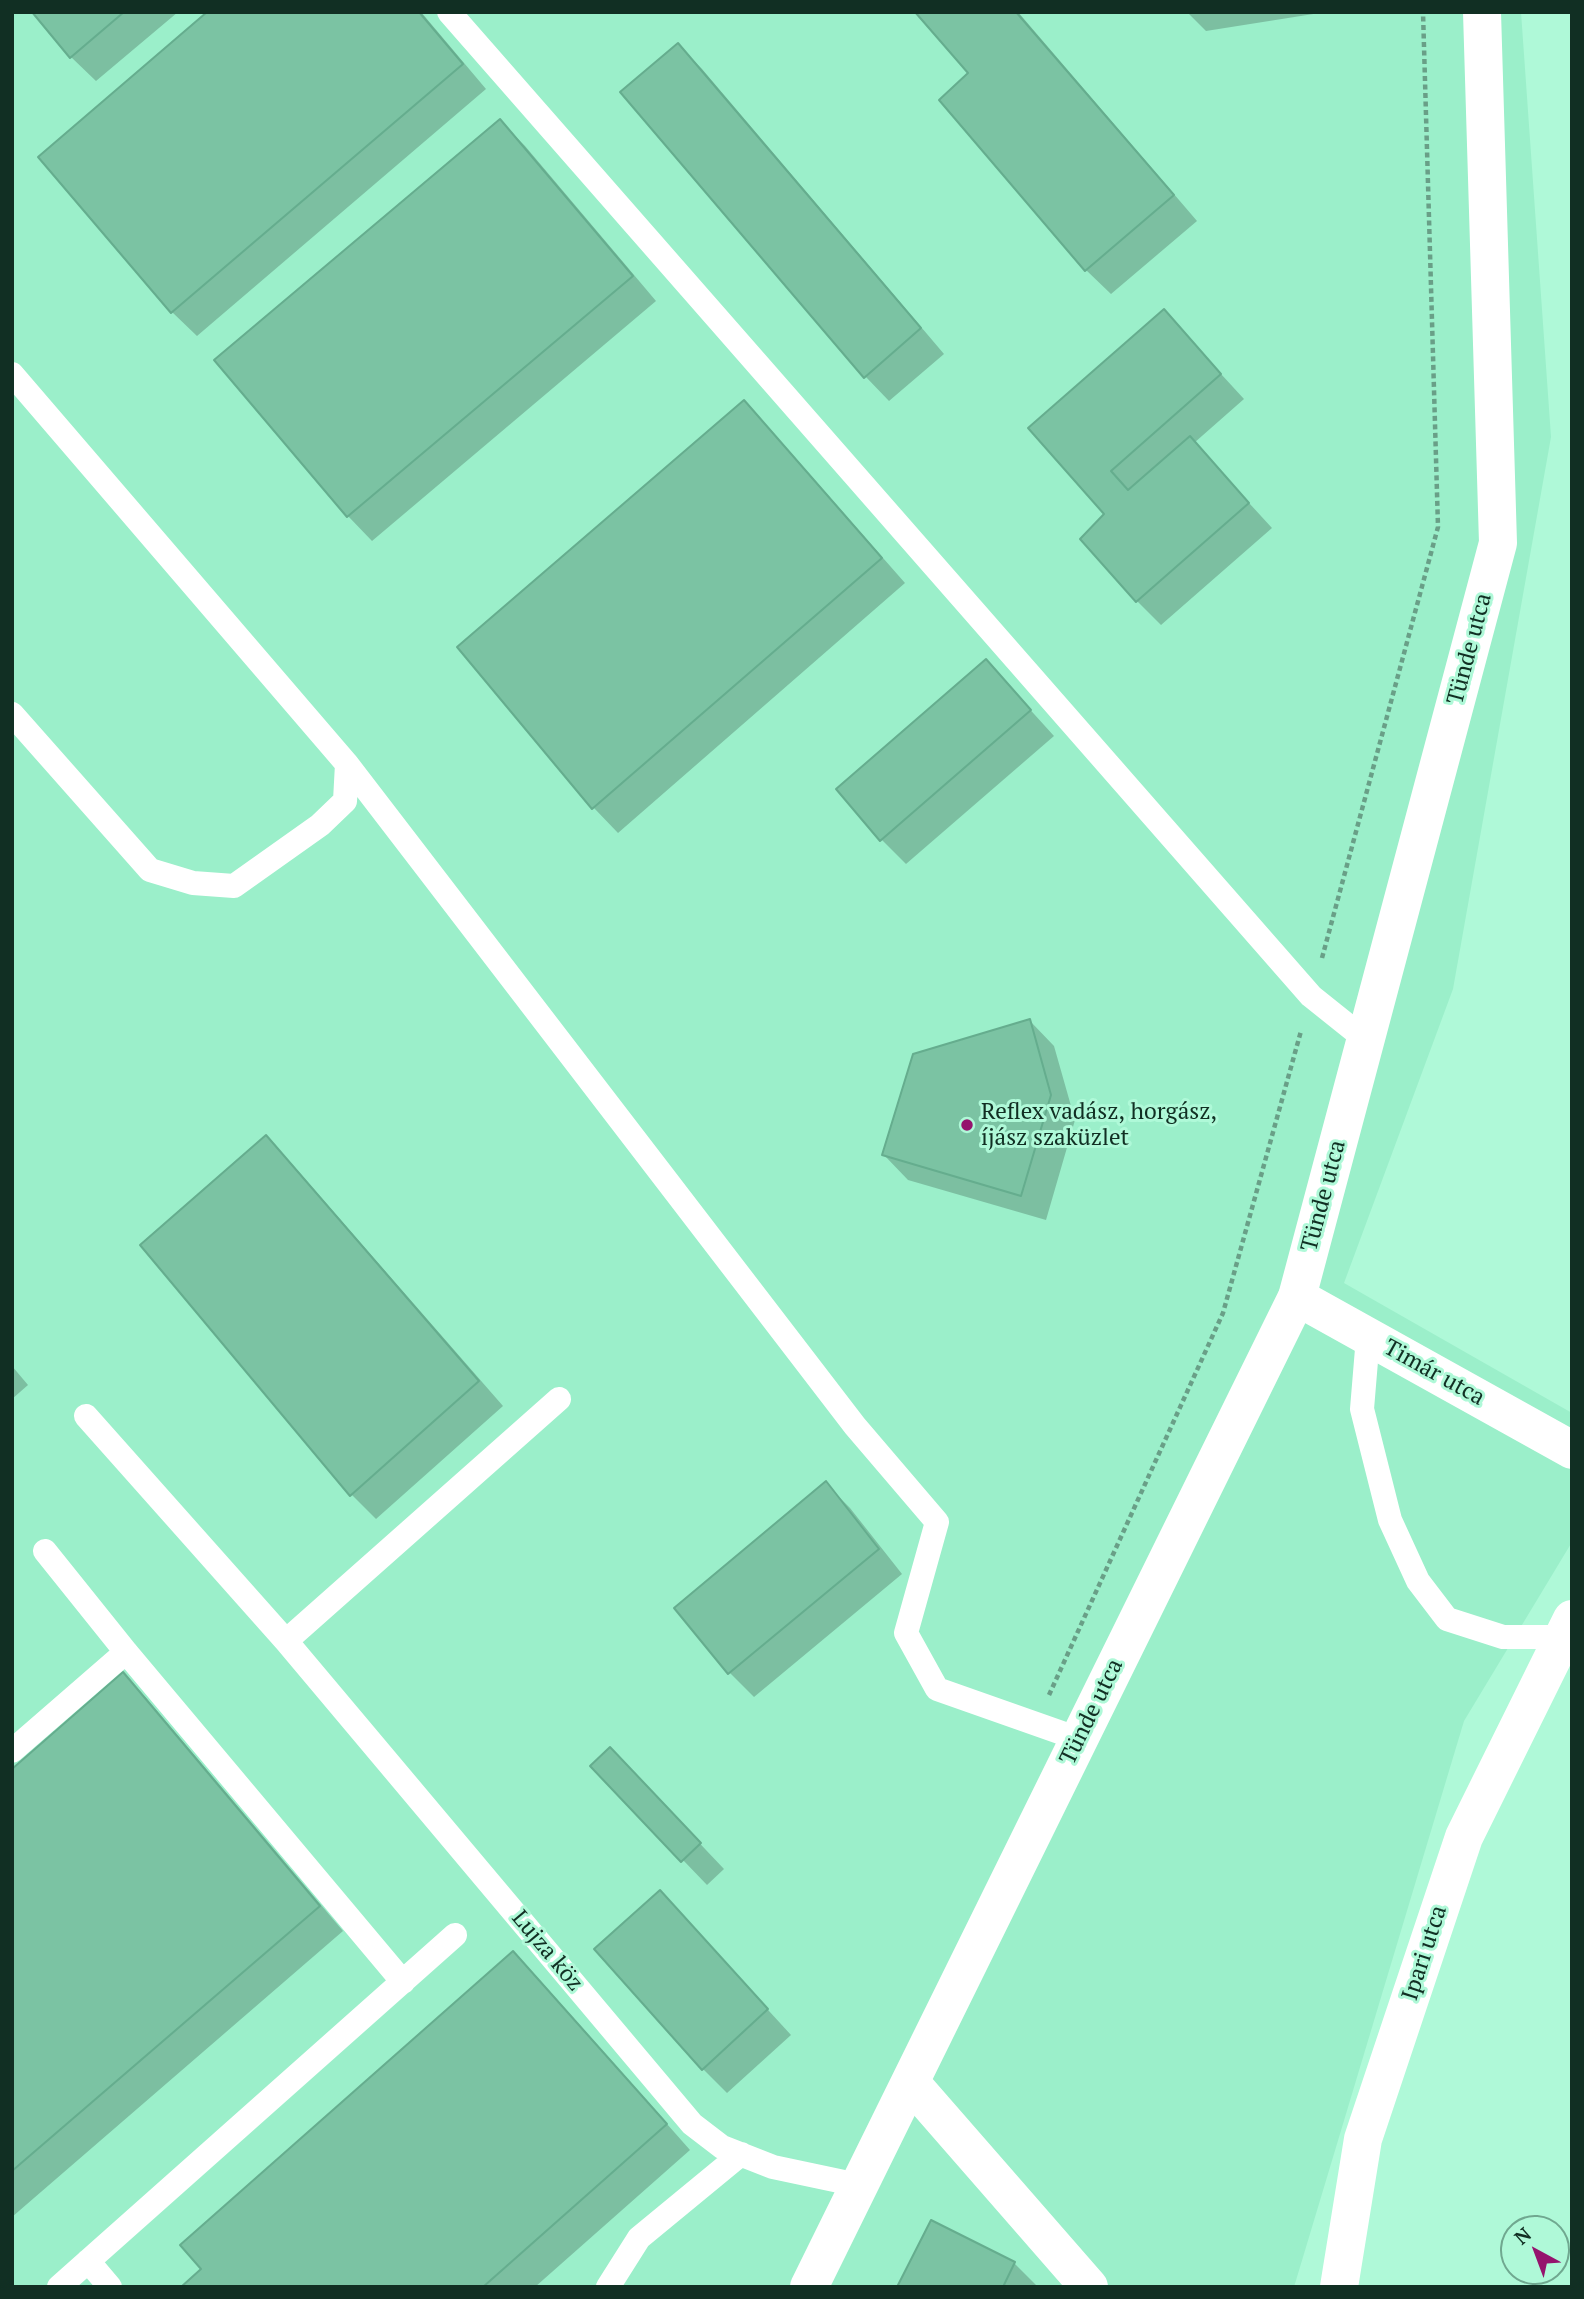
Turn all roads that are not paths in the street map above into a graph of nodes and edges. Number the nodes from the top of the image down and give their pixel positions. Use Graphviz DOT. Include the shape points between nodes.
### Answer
graph roads {
  1 [pos="449,12"];
  2 [pos="1482,12"];
  3 [pos="12,374"];
  4 [pos="12,714"];
  5 [pos="347,764"];
  6 [pos="1366,1040"];
  7 [pos="1297,1297"];
  8 [pos="1368,1337"];
  9 [pos="559,1399"];
  10 [pos="86,1416"];
  11 [pos="1572,1450"];
  12 [pos="45,1551"];
  13 [pos="1567,1628"];
  14 [pos="286,1641"];
  15 [pos="127,1652"];
  16 [pos="1079,1739"];
  17 [pos="12,1751"];
  18 [pos="455,1935"];
  19 [pos="403,1982"];
  20 [pos="911,2083"];
  21 [pos="741,2154"];
  22 [pos="858,2185"];
  23 [pos="88,2261"];
  24 [pos="59,2287"];
  25 [pos="110,2287"];
  26 [pos="608,2287"];
  27 [pos="809,2287"];
  28 [pos="1089,2287"];
  29 [pos="1339,2287"];
  1 -- 6 [label="lane" via="1311,996"];
  2 -- 6 [label="street, Tünde utca" via="1499,543"];
  3 -- 5 [label="lane"];
  4 -- 5 [label="lane" via="150,870 193,883 234,886 320,825 345,801"];
  5 -- 16 [label="lane" via="855,1426 937,1522 906,1633 937,1689"];
  6 -- 7 [label="street, Tünde utca"];
  7 -- 8 [label="street, Timár utca"];
  7 -- 16 [label="street, Tünde utca"];
  8 -- 11 [label="street, Timár utca"];
  8 -- 13 [label="lane" via="1362,1409 1390,1520 1418,1581 1447,1619 1503,1637"];
  9 -- 14 [label="lane"];
  10 -- 14 [label="lane, Lujza köz"];
  12 -- 15 [label="lane"];
  13 -- 29 [label="street, Ipari utca" via="1464,1837 1363,2139"];
  14 -- 21 [label="lane, Lujza köz" via="692,2124 722,2147"];
  15 -- 17 [label="lane"];
  15 -- 19 [label="lane"];
  16 -- 20 [label="street, Tünde utca"];
  18 -- 19 [label="lane"];
  19 -- 23 [label="lane"];
  20 -- 22 [label="street, Tünde utca"];
  20 -- 28 [label="street"];
  21 -- 22 [label="lane, Lujza köz" via="773,2167"];
  21 -- 26 [label="lane" via="639,2238"];
  22 -- 27 [label="street, Tünde utca"];
  23 -- 24 [label="lane"];
  23 -- 25 [label="lane"];
}
